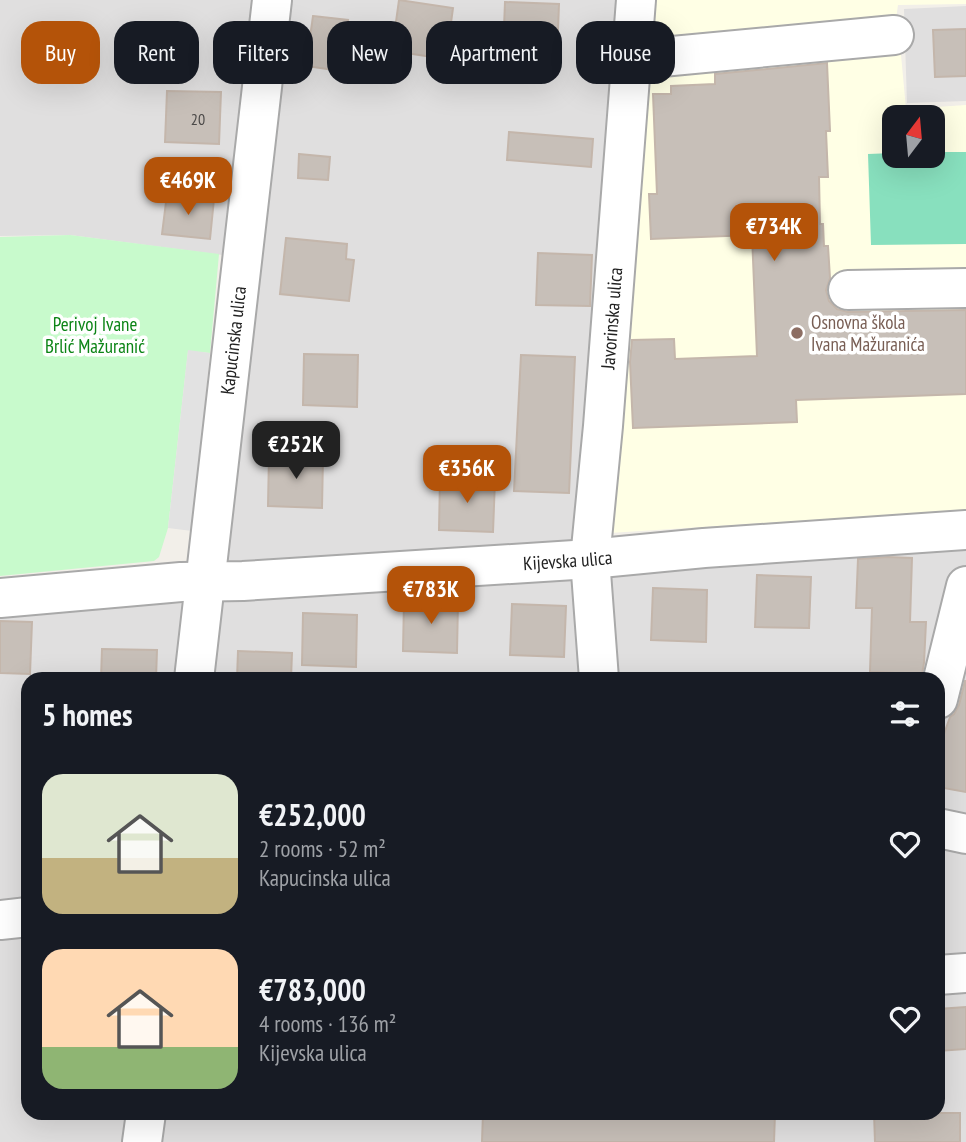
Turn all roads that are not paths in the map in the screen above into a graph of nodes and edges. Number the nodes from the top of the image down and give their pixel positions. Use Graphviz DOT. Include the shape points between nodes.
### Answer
graph roads {
  1 [pos="272,0"];
  2 [pos="636,0"];
  3 [pos="634,21"];
  4 [pos="894,35"];
  5 [pos="675,56"];
  6 [pos="628,84"];
  7 [pos="966,288"];
  8 [pos="848,290"];
  9 [pos="966,530"];
  10 [pos="590,559"];
  11 [pos="205,582"];
  12 [pos="966,586"];
  13 [pos="0,598"];
  14 [pos="195,672"];
  15 [pos="598,672"];
  16 [pos="945,672"];
  17 [pos="945,830"];
  18 [pos="966,834"];
  19 [pos="21,918"];
  20 [pos="0,919"];
  21 [pos="966,973"];
  22 [pos="945,974"];
  23 [pos="145,1120"];
  24 [pos="142,1142"];
  1 -- 11 [label="street, Kapucinska ulica"];
  2 -- 3 [label="street, Javorinska ulica"];
  4 -- 5 [label="street"];
  6 -- 10 [label="street, Javorinska ulica"];
  7 -- 8 [label="street"];
  9 -- 10 [label="street, Kijevska ulica"];
  10 -- 11 [label="street, Kijevska ulica"];
  10 -- 15 [label="street, Javorinska ulica"];
  11 -- 13 [label="street, Kijevska ulica"];
  11 -- 14 [label="street, Kapucinska ulica"];
  12 -- 16 [label="street"];
  17 -- 18 [label="street"];
  19 -- 20 [label="street"];
  21 -- 22 [label="street"];
  23 -- 24 [label="street"];
}
